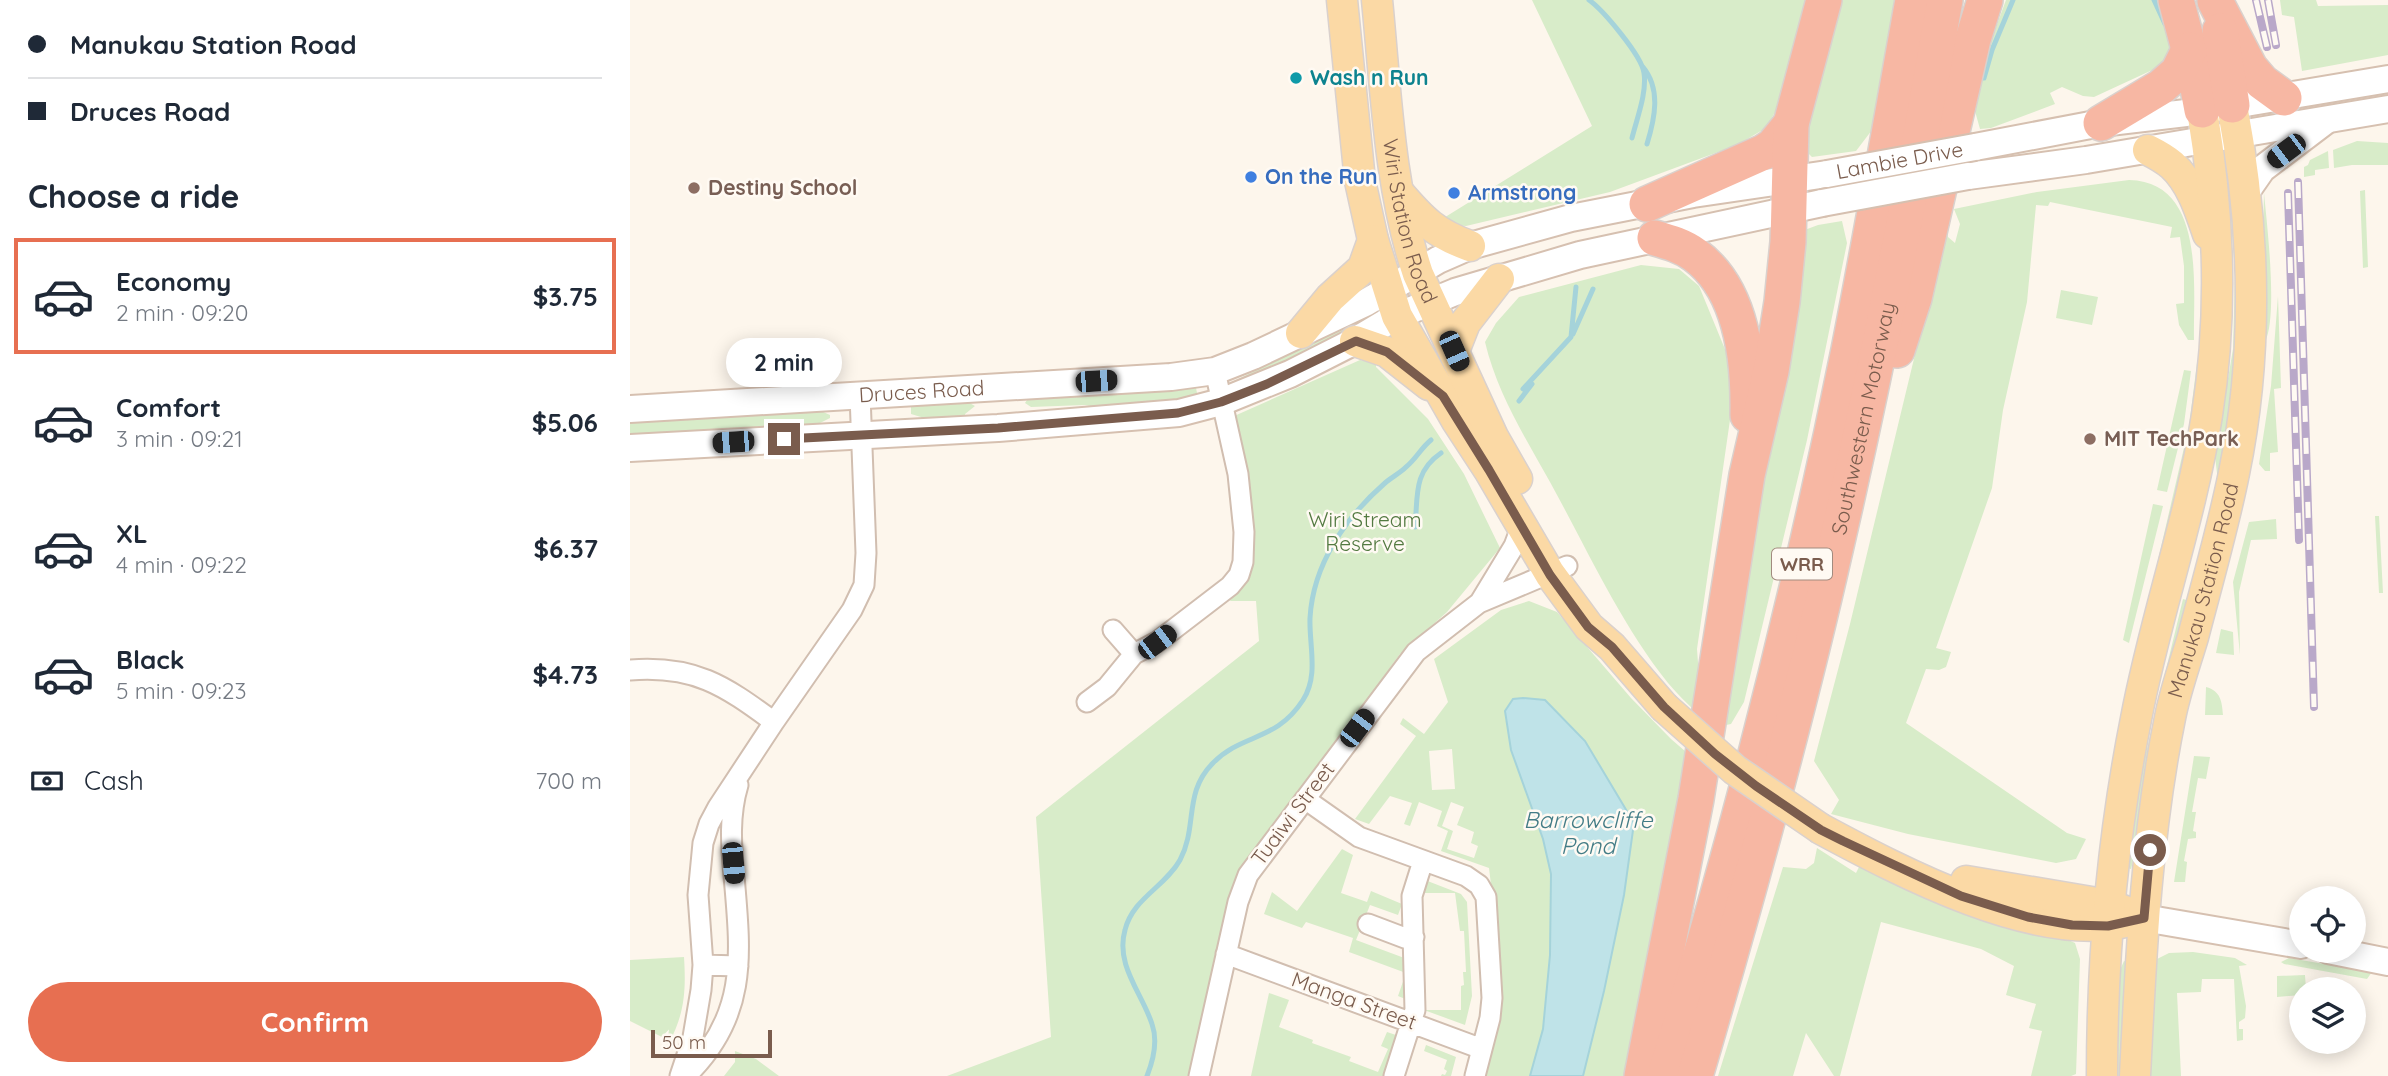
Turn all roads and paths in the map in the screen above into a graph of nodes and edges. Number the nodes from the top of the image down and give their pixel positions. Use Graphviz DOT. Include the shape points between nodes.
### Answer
graph roads {
  1 [pos="1342,0"];
  2 [pos="1377,0"];
  3 [pos="1824,0"];
  4 [pos="1913,0"];
  5 [pos="1945,0"];
  6 [pos="1985,0"];
  7 [pos="2176,0"];
  8 [pos="2215,1"];
  9 [pos="2189,50"];
  10 [pos="2388,79"];
  11 [pos="2284,97"];
  12 [pos="2388,109"];
  13 [pos="2326,121"];
  14 [pos="2220,122"];
  15 [pos="2101,123"];
  16 [pos="1791,124"];
  17 [pos="2148,149"];
  18 [pos="1399,192"];
  19 [pos="2246,192"];
  20 [pos="1800,198"];
  21 [pos="1647,204"];
  22 [pos="1655,238"];
  23 [pos="1373,240"];
  24 [pos="1470,246"];
  25 [pos="2217,260"];
  26 [pos="1418,274"];
  27 [pos="1499,279"];
  28 [pos="1431,301"];
  29 [pos="1393,303"];
  30 [pos="1301,333"];
  31 [pos="1356,341"];
  32 [pos="1454,351"];
  33 [pos="1215,371"];
  34 [pos="995,387"];
  35 [pos="860,395"];
  36 [pos="1443,396"];
  37 [pos="1221,402"];
  38 [pos="630,409"];
  39 [pos="998,428"];
  40 [pos="861,434"];
  41 [pos="2203,437"];
  42 [pos="630,449"];
  43 [pos="1747,475"];
  44 [pos="2228,499"];
  45 [pos="1522,525"];
  46 [pos="1835,551"];
  47 [pos="2172,568"];
  48 [pos="1558,570"];
  49 [pos="1479,603"];
  50 [pos="1114,630"];
  51 [pos="1134,654"];
  52 [pos="630,670"];
  53 [pos="1087,702"];
  54 [pos="774,722"];
  55 [pos="743,771"];
  56 [pos="1305,799"];
  57 [pos="1423,861"];
  58 [pos="2109,916"];
  59 [pos="2144,918"];
  60 [pos="1368,924"];
  61 [pos="1414,937"];
  62 [pos="2289,944"];
  63 [pos="1226,954"];
  64 [pos="2366,958"];
  65 [pos="2388,962"];
  66 [pos="704,965"];
  67 [pos="738,966"];
  68 [pos="1413,1023"];
  69 [pos="1482,1049"];
  70 [pos="680,1076"];
  71 [pos="686,1076"];
  72 [pos="1199,1076"];
  73 [pos="1394,1076"];
  74 [pos="1475,1076"];
  75 [pos="1642,1076"];
  76 [pos="1665,1076"];
  77 [pos="1695,1076"];
  78 [pos="2102,1076"];
  79 [pos="2135,1076"];
  1 -- 23 [label="main road, Wiri Station Road" via="1358,161"];
  2 -- 18 [label="main road, Wiri Station Road"];
  3 -- 16 [label="highway"];
  4 -- 76 [label="highway, Southwestern Motorway / WRR" via="1867,259 1818,496 1726,866"];
  5 -- 46 [label="highway, Southwestern Motorway / WRR"];
  6 -- 46 [label="highway" via="1914,298"];
  7 -- 9 [label="highway"];
  8 -- 11 [label="highway" via="2250,68"];
  8 -- 14 [label="highway"];
  9 -- 14 [label="highway"];
  9 -- 15 [label="highway" via="2178,72 2161,87"];
  10 -- 11 [label="main road, Lambie Drive"];
  11 -- 14 [label="main road, Lambie Drive"];
  12 -- 13 [label="main road, Lambie Drive"];
  13 -- 14 [label="main road, Lambie Drive"];
  13 -- 19 [label="main road" via="2262,169"];
  14 -- 15 [label="main road, Lambie Drive"];
  14 -- 17 [label="main road, Lambie Drive"];
  14 -- 19 [label="main road, Manukau Station Road"];
  14 -- 25 [label="main road, Manukau Station Road" via="2214,190"];
  15 -- 20 [label="main road, Lambie Drive, bridge" via="1827,174"];
  16 -- 20 [label="highway"];
  16 -- 21 [label="highway" via="1764,152"];
  17 -- 20 [label="main road, Lambie Drive, bridge"];
  17 -- 25 [label="main road" via="2182,177 2201,213"];
  18 -- 24 [label="main road" via="1426,224"];
  18 -- 26 [label="main road, Wiri Station Road"];
  19 -- 44 [label="main road, Manukau Station Road" via="2252,351"];
  20 -- 21 [label="main road, Lambie Drive" via="1693,194"];
  20 -- 22 [label="main road, Lambie Drive"];
  20 -- 43 [label="highway" via="1773,360"];
  21 -- 24 [label="main road, Lambie Drive" via="1571,218"];
  22 -- 27 [label="main road, Lambie Drive"];
  22 -- 43 [label="highway" via="1687,250 1711,270 1735,316 1748,371"];
  23 -- 29 [label="main road, Wiri Station Road"];
  23 -- 30 [label="main road" via="1359,272"];
  24 -- 26 [label="main road, Lambie Drive"];
  25 -- 41 [label="main road, Manukau Station Road" via="2212,376"];
  26 -- 28 [label="main road, Wiri Station Road"];
  26 -- 29 [label="main road, Lambie Drive"];
  27 -- 28 [label="main road, Lambie Drive"];
  27 -- 32 [label="main road" via="1465,323"];
  28 -- 29 [label="main road, Lambie Drive"];
  28 -- 32 [label="main road, Wiri Station Road"];
  29 -- 30 [label="main road, Druces Road"];
  29 -- 31 [label="main road, Druces Road"];
  29 -- 36 [label="main road, Wiri Station Road"];
  30 -- 33 [label="main road, Druces Road"];
  31 -- 36 [label="main road" via="1387,352"];
  31 -- 37 [label="main road, Druces Road"];
  32 -- 48 [label="main road, Wiri Station Road"];
  33 -- 34 [label="main road, Druces Road"];
  33 -- 37 [label="street"];
  34 -- 35 [label="main road, Druces Road"];
  34 -- 39 [label="main road"];
  35 -- 38 [label="main road, Druces Road"];
  35 -- 40 [label="street"];
  36 -- 45 [label="main road, Wiri Station Road"];
  37 -- 39 [label="main road, Druces Road" via="1178,413"];
  37 -- 51 [label="street" via="1238,474 1244,532 1239,575 1157,642"];
  39 -- 40 [label="main road, Druces Road"];
  40 -- 42 [label="main road, Druces Road"];
  40 -- 54 [label="street" via="864,585 852,610"];
  41 -- 44 [label="main road" via="2215,484"];
  41 -- 47 [label="main road, Manukau Station Road"];
  43 -- 75 [label="highway" via="1696,799"];
  44 -- 47 [label="main road" via="2213,501 2202,510"];
  44 -- 59 [label="main road, Manukau Station Road" via="2170,716"];
  45 -- 48 [label="main road, Wiri Station Road"];
  45 -- 49 [label="street, Tuaiwi Street"];
  46 -- 77 [label="highway, Southwestern Motorway / WRR"];
  47 -- 58 [label="main road, Manukau Station Road" via="2136,717 2120,807"];
  48 -- 49 [label="street, Tuaiwi Street"];
  48 -- 58 [label="main road, Wiri Station Road, bridge" via="1612,647 1664,707 1735,770 1821,830 1892,865"];
  49 -- 56 [label="street, Tuaiwi Street" via="1409,660"];
  50 -- 51 [label="street"];
  51 -- 53 [label="street" via="1115,679"];
  52 -- 54 [label="street" via="686,671 724,688"];
  54 -- 55 [label="street"];
  55 -- 66 [label="street" via="718,807 703,843 698,895"];
  55 -- 67 [label="street" via="733,803 731,839"];
  56 -- 57 [label="street" via="1359,837"];
  56 -- 63 [label="street, Tuaiwi Street" via="1244,882"];
  57 -- 61 [label="street" via="1412,896"];
  57 -- 69 [label="street" via="1466,876 1486,897 1492,998"];
  58 -- 59 [label="main road, Wiri Station Road"];
  58 -- 78 [label="main road, Manukau Station Road"];
  59 -- 62 [label="main road"];
  59 -- 79 [label="main road, Manukau Station Road"];
  60 -- 61 [label="street"];
  61 -- 68 [label="street"];
  63 -- 68 [label="street, Manga Street"];
  63 -- 72 [label="street, Tuaiwi Street"];
  64 -- 65 [label="main road"];
  66 -- 67 [label="street"];
  66 -- 70 [label="street" via="694,1037"];
  67 -- 71 [label="street" via="723,1029"];
  68 -- 69 [label="street, Manga Street"];
  68 -- 73 [label="street"];
  69 -- 74 [label="street"];
}
